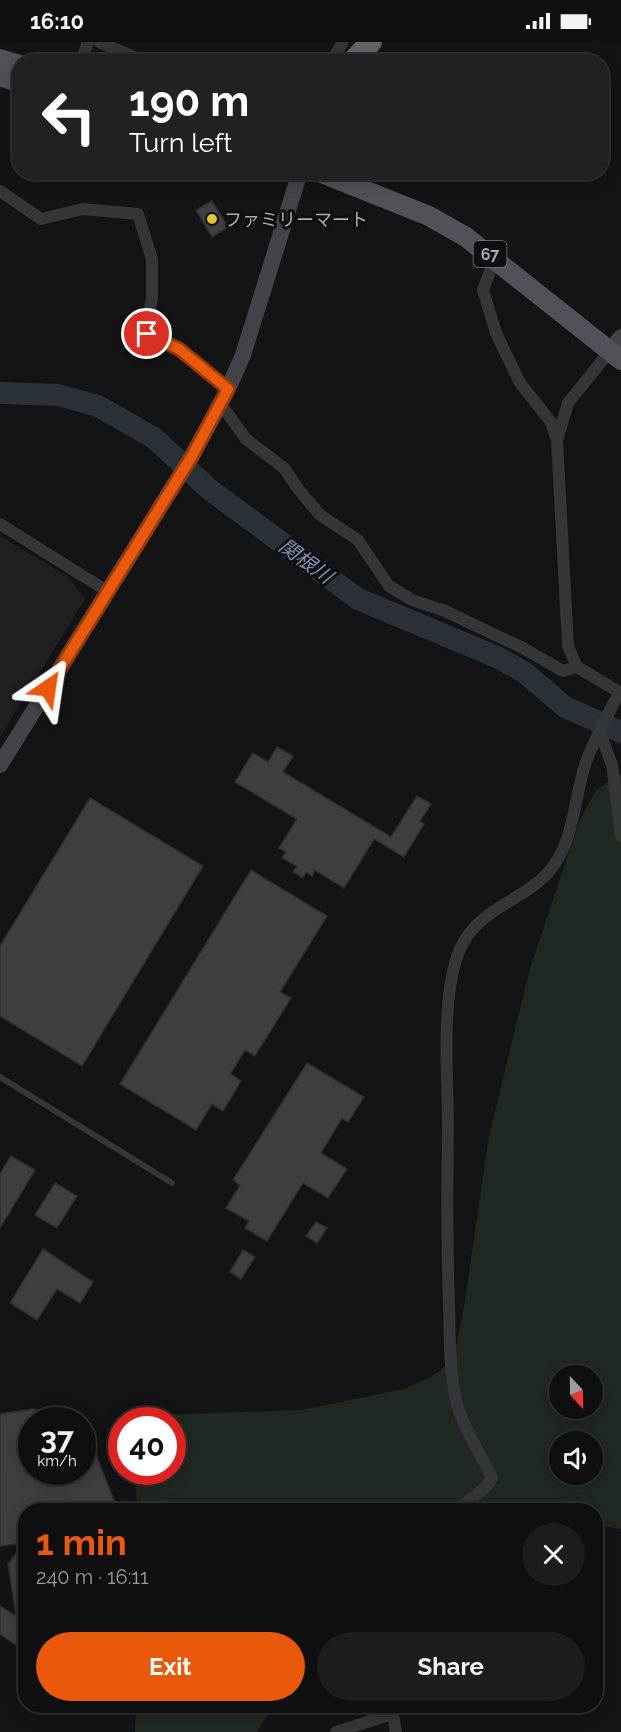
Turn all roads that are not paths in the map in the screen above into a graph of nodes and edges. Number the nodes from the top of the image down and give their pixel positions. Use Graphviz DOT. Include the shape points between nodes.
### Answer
graph roads {
  1 [pos="99,42"];
  2 [pos="371,42"];
  3 [pos="127,54"];
  4 [pos="360,54"];
  5 [pos="298,180"];
  6 [pos="339,180"];
  7 [pos="0,191"];
  8 [pos="495,258"];
  9 [pos="617,349"];
  10 [pos="224,396"];
  11 [pos="557,440"];
  12 [pos="0,524"];
  13 [pos="107,591"];
  14 [pos="577,667"];
  15 [pos="620,693"];
  16 [pos="600,732"];
  17 [pos="0,765"];
  18 [pos="621,836"];
  19 [pos="0,1077"];
  20 [pos="172,1183"];
  21 [pos="466,1503"];
  22 [pos="384,1713"];
  23 [pos="393,1713"];
  24 [pos="336,1732"];
  25 [pos="396,1732"];
  1 -- 3 [label="street"];
  2 -- 4 [label="highway"];
  5 -- 10 [label="street" via="243,355"];
  6 -- 8 [label="main road, 67" via="429,216"];
  7 -- 10 [label="street" via="41,219 83,209 138,214 152,259 152,299 145,330 179,349"];
  8 -- 9 [label="main road, 67"];
  8 -- 11 [label="street" via="483,290 496,333 520,383 551,422"];
  9 -- 11 [label="street" via="568,403"];
  10 -- 13 [label="street" via="192,456"];
  10 -- 14 [label="street" via="246,439 284,468 320,515 358,540 389,586 412,600 445,611 523,648 562,671"];
  11 -- 14 [label="street" via="568,646"];
  12 -- 13 [label="street"];
  13 -- 17 [label="street"];
  14 -- 15 [label="street"];
  15 -- 16 [label="street"];
  16 -- 18 [label="street" via="612,765"];
  16 -- 21 [label="street" via="586,762 576,806 552,868 538,883 492,911 473,929 461,945 450,986 447,1234 451,1358 455,1397 492,1479"];
  19 -- 20 [label="lane"];
  22 -- 24 [label="street"];
  23 -- 25 [label="street"];
}
